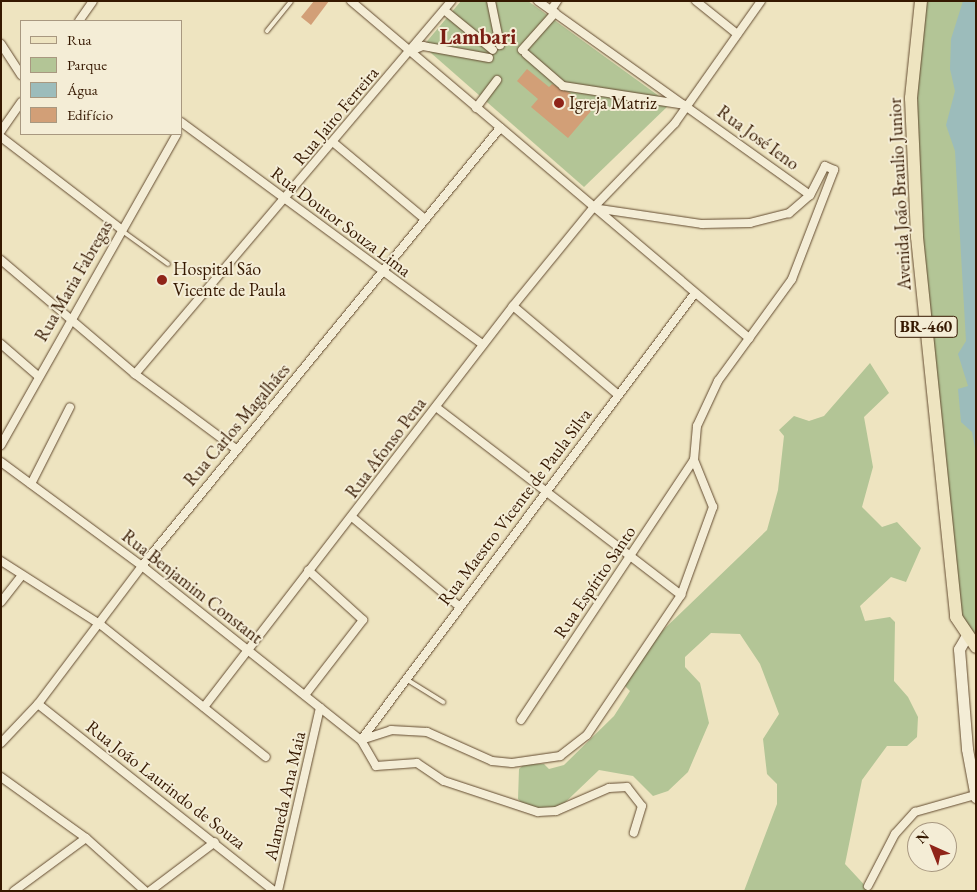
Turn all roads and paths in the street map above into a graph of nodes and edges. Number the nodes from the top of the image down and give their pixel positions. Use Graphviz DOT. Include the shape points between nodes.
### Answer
graph roads {
  1 [pos="93,1"];
  2 [pos="291,1"];
  3 [pos="351,1"];
  4 [pos="451,1"];
  5 [pos="492,1"];
  6 [pos="538,1"];
  7 [pos="557,1"];
  8 [pos="696,1"];
  9 [pos="761,1"];
  10 [pos="921,1"];
  11 [pos="444,10"];
  12 [pos="553,12"];
  13 [pos="80,20"];
  14 [pos="266,31"];
  15 [pos="737,34"];
  16 [pos="1,44"];
  17 [pos="494,51"];
  18 [pos="410,52"];
  19 [pos="20,73"];
  20 [pos="497,80"];
  21 [pos="20,103"];
  22 [pos="688,106"];
  23 [pos="476,108"];
  24 [pos="182,124"];
  25 [pos="500,128"];
  26 [pos="1,131"];
  27 [pos="176,135"];
  28 [pos="1,137"];
  29 [pos="334,143"];
  30 [pos="810,195"];
  31 [pos="286,200"];
  32 [pos="593,208"];
  33 [pos="426,219"];
  34 [pos="121,229"];
  35 [pos="1,260"];
  36 [pos="168,264"];
  37 [pos="384,273"];
  38 [pos="695,293"];
  39 [pos="513,306"];
  40 [pos="70,317"];
  41 [pos="749,338"];
  42 [pos="1,344"];
  43 [pos="483,345"];
  44 [pos="135,374"];
  45 [pos="38,376"];
  46 [pos="617,394"];
  47 [pos="70,407"];
  48 [pos="436,407"];
  49 [pos="1,445"];
  50 [pos="236,449"];
  51 [pos="694,460"];
  52 [pos="1,462"];
  53 [pos="31,484"];
  54 [pos="546,491"];
  55 [pos="352,516"];
  56 [pos="631,556"];
  57 [pos="1,561"];
  58 [pos="142,566"];
  59 [pos="308,570"];
  60 [pos="22,575"];
  61 [pos="681,595"];
  62 [pos="1,602"];
  63 [pos="459,606"];
  64 [pos="101,625"];
  65 [pos="966,637"];
  66 [pos="976,647"];
  67 [pos="248,650"];
  68 [pos="406,679"];
  69 [pos="305,695"];
  70 [pos="443,702"];
  71 [pos="38,704"];
  72 [pos="204,707"];
  73 [pos="320,708"];
  74 [pos="521,720"];
  75 [pos="362,740"];
  76 [pos="1,743"];
  77 [pos="266,757"];
  78 [pos="1,777"];
  79 [pos="976,796"];
  80 [pos="634,833"];
  81 [pos="86,838"];
  82 [pos="215,842"];
  83 [pos="868,886"];
  84 [pos="14,891"];
  85 [pos="145,891"];
  86 [pos="150,891"];
  87 [pos="274,891"];
  88 [pos="278,891"];
  1 -- 13 [label="street"];
  2 -- 14 [label="lane"];
  3 -- 18 [label="street"];
  4 -- 11 [label="street, Rua Jairo Ferreira"];
  5 -- 17 [label="street"];
  6 -- 12 [label="street, Rua José Ieno"];
  7 -- 12 [label="street"];
  8 -- 15 [label="street"];
  9 -- 15 [label="street, Rua Afonso Pena"];
  10 -- 65 [label="main road, Avenida João Braulio Junior / BR-460" via="911,98 917,237 956,617"];
  11 -- 17 [label="street"];
  11 -- 18 [label="street, Rua Jairo Ferreira"];
  12 -- 22 [label="street, Rua José Ieno"];
  12 -- 22 [label="street" via="524,52 563,86"];
  15 -- 22 [label="street, Rua Afonso Pena"];
  16 -- 19 [label="street"];
  17 -- 18 [label="street" via="424,46"];
  18 -- 23 [label="street"];
  18 -- 29 [label="street, Rua Jairo Ferreira"];
  20 -- 23 [label="street"];
  21 -- 26 [label="street"];
  22 -- 30 [label="street, Rua José Ieno"];
  22 -- 32 [label="street, Rua Afonso Pena" via="660,141"];
  23 -- 25 [label="street"];
  24 -- 31 [label="street, Rua Doutor Souza Lima"];
  25 -- 32 [label="street"];
  25 -- 33 [label="street, Rua Carlos Magalhães"];
  27 -- 34 [label="street, Rua Maria Fabregas"];
  28 -- 34 [label="street"];
  29 -- 31 [label="street, Rua Jairo Ferreira"];
  29 -- 33 [label="street"];
  30 -- 32 [label="street" via="778,218 722,226"];
  30 -- 41 [label="street" via="827,165 834,173 798,266"];
  31 -- 37 [label="street, Rua Doutor Souza Lima"];
  31 -- 44 [label="street, Rua Jairo Ferreira"];
  32 -- 38 [label="street"];
  32 -- 39 [label="street, Rua Afonso Pena"];
  33 -- 37 [label="street, Rua Carlos Magalhães"];
  34 -- 36 [label="lane"];
  34 -- 40 [label="street, Rua Maria Fabregas"];
  35 -- 40 [label="street"];
  37 -- 43 [label="street, Rua Doutor Souza Lima"];
  37 -- 50 [label="street, Rua Carlos Magalhães"];
  38 -- 41 [label="street"];
  38 -- 46 [label="street, Rua Maestro Vicente de Paula Silva"];
  39 -- 43 [label="street, Rua Afonso Pena"];
  39 -- 46 [label="street"];
  40 -- 44 [label="street"];
  40 -- 45 [label="street, Rua Maria Fabregas"];
  41 -- 51 [label="street" via="701,415"];
  42 -- 45 [label="street"];
  43 -- 48 [label="street, Rua Afonso Pena"];
  44 -- 50 [label="street"];
  45 -- 49 [label="street, Rua Maria Fabregas"];
  46 -- 54 [label="street, Rua Maestro Vicente de Paula Silva"];
  47 -- 53 [label="street"];
  48 -- 54 [label="street"];
  48 -- 55 [label="street, Rua Afonso Pena"];
  50 -- 58 [label="street, Rua Carlos Magalhães"];
  51 -- 56 [label="street, Rua Espírito Santo"];
  51 -- 61 [label="street" via="713,507"];
  52 -- 53 [label="street, Rua Benjamim Constant"];
  53 -- 58 [label="street, Rua Benjamim Constant"];
  54 -- 56 [label="street"];
  54 -- 63 [label="street, Rua Maestro Vicente de Paula Silva"];
  55 -- 59 [label="street, Rua Afonso Pena"];
  55 -- 63 [label="street"];
  56 -- 61 [label="street"];
  56 -- 74 [label="street, Rua Espírito Santo"];
  57 -- 60 [label="street"];
  58 -- 64 [label="street, Rua Carlos Magalhães"];
  58 -- 67 [label="street, Rua Benjamim Constant"];
  59 -- 67 [label="street, Rua Afonso Pena"];
  59 -- 69 [label="street" via="363,620"];
  60 -- 62 [label="street"];
  60 -- 64 [label="street"];
  61 -- 75 [label="street" via="587,734 560,756 530,763 492,761 428,732 407,730 391,730"];
  63 -- 68 [label="street, Rua Maestro Vicente de Paula Silva"];
  64 -- 71 [label="street, Rua Carlos Magalhães"];
  64 -- 72 [label="street"];
  65 -- 66 [label="main road, Avenida João Braulio Junior / BR-460"];
  65 -- 79 [label="street" via="959,649"];
  67 -- 69 [label="street, Rua Benjamim Constant"];
  67 -- 72 [label="street, Rua Afonso Pena"];
  68 -- 70 [label="lane"];
  68 -- 75 [label="street, Rua Maestro Vicente de Paula Silva"];
  69 -- 73 [label="street, Rua Benjamim Constant"];
  71 -- 76 [label="street, Rua Carlos Magalhães"];
  71 -- 82 [label="street, Rua João Laurindo de Souza"];
  72 -- 77 [label="street"];
  73 -- 75 [label="street, Rua Benjamim Constant"];
  73 -- 88 [label="street, Alameda Ana Maia"];
  75 -- 80 [label="street" via="376,766 417,763 444,781 538,812 556,810 609,788 627,787 642,806"];
  78 -- 81 [label="street"];
  79 -- 83 [label="street" via="915,812 895,834"];
  81 -- 84 [label="street"];
  81 -- 85 [label="street"];
  82 -- 86 [label="street"];
  82 -- 87 [label="street, Rua João Laurindo de Souza"];
}
